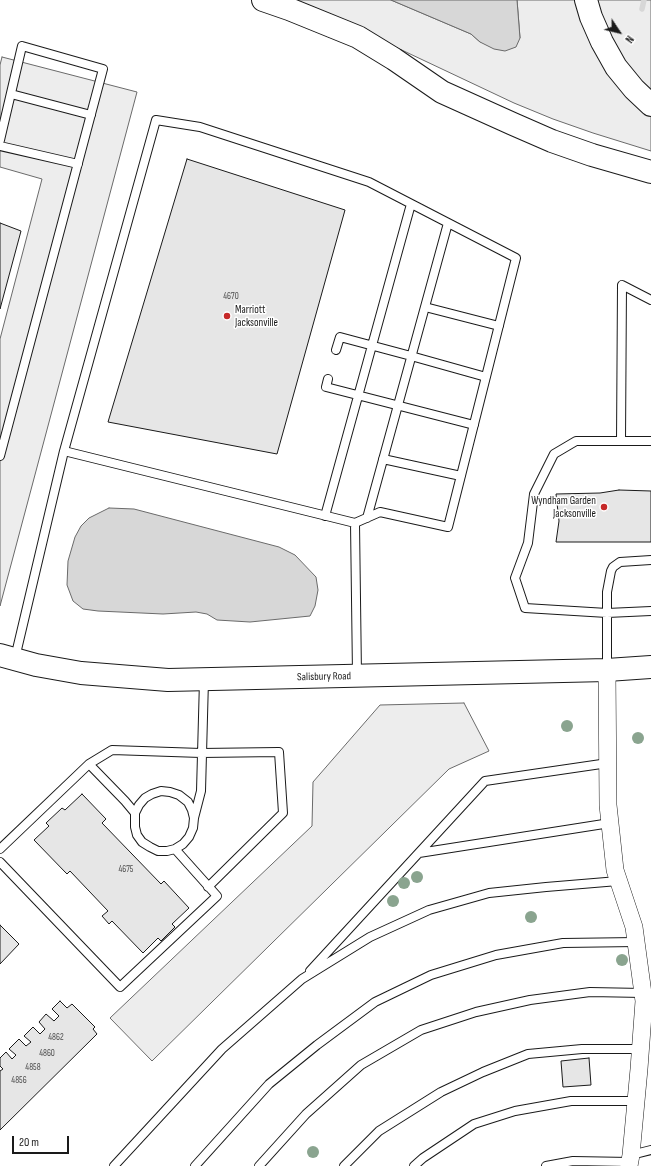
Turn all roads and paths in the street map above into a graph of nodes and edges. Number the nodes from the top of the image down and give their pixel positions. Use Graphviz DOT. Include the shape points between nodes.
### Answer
graph roads {
  1 [pos="263,0"];
  2 [pos="586,0"];
  3 [pos="11,94"];
  4 [pos="651,104"];
  5 [pos="91,115"];
  6 [pos="0,140"];
  7 [pos="0,146"];
  8 [pos="78,164"];
  9 [pos="651,172"];
  10 [pos="411,204"];
  11 [pos="448,223"];
  12 [pos="651,300"];
  13 [pos="425,307"];
  14 [pos="499,326"];
  15 [pos="372,346"];
  16 [pos="336,350"];
  17 [pos="412,356"];
  18 [pos="486,377"];
  19 [pos="328,379"];
  20 [pos="358,395"];
  21 [pos="398,406"];
  22 [pos="474,425"];
  23 [pos="621,441"];
  24 [pos="651,441"];
  25 [pos="64,451"];
  26 [pos="0,456"];
  27 [pos="383,459"];
  28 [pos="461,476"];
  29 [pos="326,516"];
  30 [pos="367,518"];
  31 [pos="355,523"];
  32 [pos="651,560"];
  33 [pos="651,610"];
  34 [pos="607,613"];
  35 [pos="7,657"];
  36 [pos="651,667"];
  37 [pos="606,670"];
  38 [pos="357,676"];
  39 [pos="204,680"];
  40 [pos="202,753"];
  41 [pos="608,763"];
  42 [pos="89,764"];
  43 [pos="135,813"];
  44 [pos="194,818"];
  45 [pos="610,823"];
  46 [pos="0,849"];
  47 [pos="175,849"];
  48 [pos="419,853"];
  49 [pos="0,862"];
  50 [pos="618,881"];
  51 [pos="208,886"];
  52 [pos="636,942"];
  53 [pos="302,979"];
  54 [pos="643,993"];
  55 [pos="646,1029"];
  56 [pos="640,1049"];
  57 [pos="636,1101"];
  58 [pos="651,1150"];
  59 [pos="630,1161"];
  60 [pos="114,1166"];
  61 [pos="195,1166"];
  62 [pos="259,1166"];
  63 [pos="344,1166"];
  64 [pos="414,1166"];
  65 [pos="546,1166"];
  1 -- 9 [label="main road" via="358,37 442,92 513,124 592,155"];
  2 -- 4 [label="main road" via="602,42 616,66 634,89"];
  3 -- 5 [label="lane"];
  3 -- 5 [label="lane" via="22,46 104,69"];
  3 -- 6 [label="lane"];
  5 -- 8 [label="lane"];
  7 -- 8 [label="lane"];
  8 -- 26 [label="lane"];
  10 -- 11 [label="lane"];
  10 -- 15 [label="lane"];
  10 -- 25 [label="lane" via="369,182 200,127 156,120"];
  11 -- 13 [label="lane"];
  11 -- 14 [label="lane" via="516,258"];
  12 -- 23 [label="lane" via="622,285"];
  13 -- 14 [label="lane"];
  13 -- 17 [label="lane"];
  14 -- 18 [label="lane"];
  15 -- 16 [label="lane" via="340,337"];
  15 -- 17 [label="lane"];
  15 -- 20 [label="lane"];
  17 -- 18 [label="lane"];
  17 -- 21 [label="lane"];
  18 -- 22 [label="lane"];
  19 -- 20 [label="lane" via="326,387"];
  20 -- 21 [label="lane"];
  20 -- 29 [label="lane"];
  21 -- 22 [label="lane"];
  21 -- 27 [label="lane"];
  22 -- 28 [label="lane"];
  23 -- 24 [label="lane"];
  23 -- 34 [label="lane" via="576,441 554,454 534,494 528,543 515,578 525,608"];
  25 -- 29 [label="lane"];
  25 -- 35 [label="lane"];
  27 -- 28 [label="lane"];
  27 -- 30 [label="lane"];
  28 -- 30 [label="lane" via="448,527 380,512"];
  29 -- 31 [label="lane"];
  30 -- 31 [label="lane"];
  31 -- 38 [label="lane"];
  32 -- 34 [label="lane" via="620,562 613,567 607,592"];
  33 -- 34 [label="lane"];
  34 -- 37 [label="lane"];
  35 -- 39 [label="main road, Salisbury Road" via="81,673 168,680"];
  36 -- 37 [label="main road, Salisbury Road"];
  37 -- 38 [label="main road, Salisbury Road"];
  37 -- 41 [label="street"];
  38 -- 39 [label="main road, Salisbury Road"];
  39 -- 40 [label="lane"];
  40 -- 42 [label="lane" via="112,750"];
  40 -- 44 [label="lane" via="201,791"];
  40 -- 51 [label="lane" via="279,752 282,813"];
  41 -- 45 [label="street"];
  41 -- 48 [label="lane" via="485,781"];
  42 -- 43 [label="lane"];
  42 -- 46 [label="lane"];
  43 -- 44 [label="lane" via="144,798 166,791 188,802"];
  43 -- 47 [label="lane" via="134,827 142,842 158,851"];
  44 -- 47 [label="lane" via="189,837"];
  45 -- 48 [label="lane"];
  45 -- 50 [label="street"];
  47 -- 51 [label="lane"];
  48 -- 53 [label="lane"];
  49 -- 51 [label="lane" via="120,987 217,896"];
  50 -- 52 [label="street" via="634,927"];
  50 -- 53 [label="lane" via="489,893 430,910 370,937"];
  52 -- 54 [label="street"];
  52 -- 61 [label="lane" via="563,943 496,955 431,975 375,1002 270,1084"];
  53 -- 60 [label="lane" via="222,1049"];
  54 -- 55 [label="street"];
  54 -- 62 [label="lane" via="590,992 530,1000 476,1012 421,1030 361,1065 306,1114"];
  55 -- 56 [label="street"];
  56 -- 57 [label="street"];
  56 -- 63 [label="lane" via="582,1049 528,1054 441,1092 379,1131"];
  57 -- 59 [label="street"];
  57 -- 64 [label="lane" via="571,1101 515,1111 474,1124"];
  58 -- 59 [label="lane"];
  59 -- 65 [label="lane" via="573,1161"];
}
